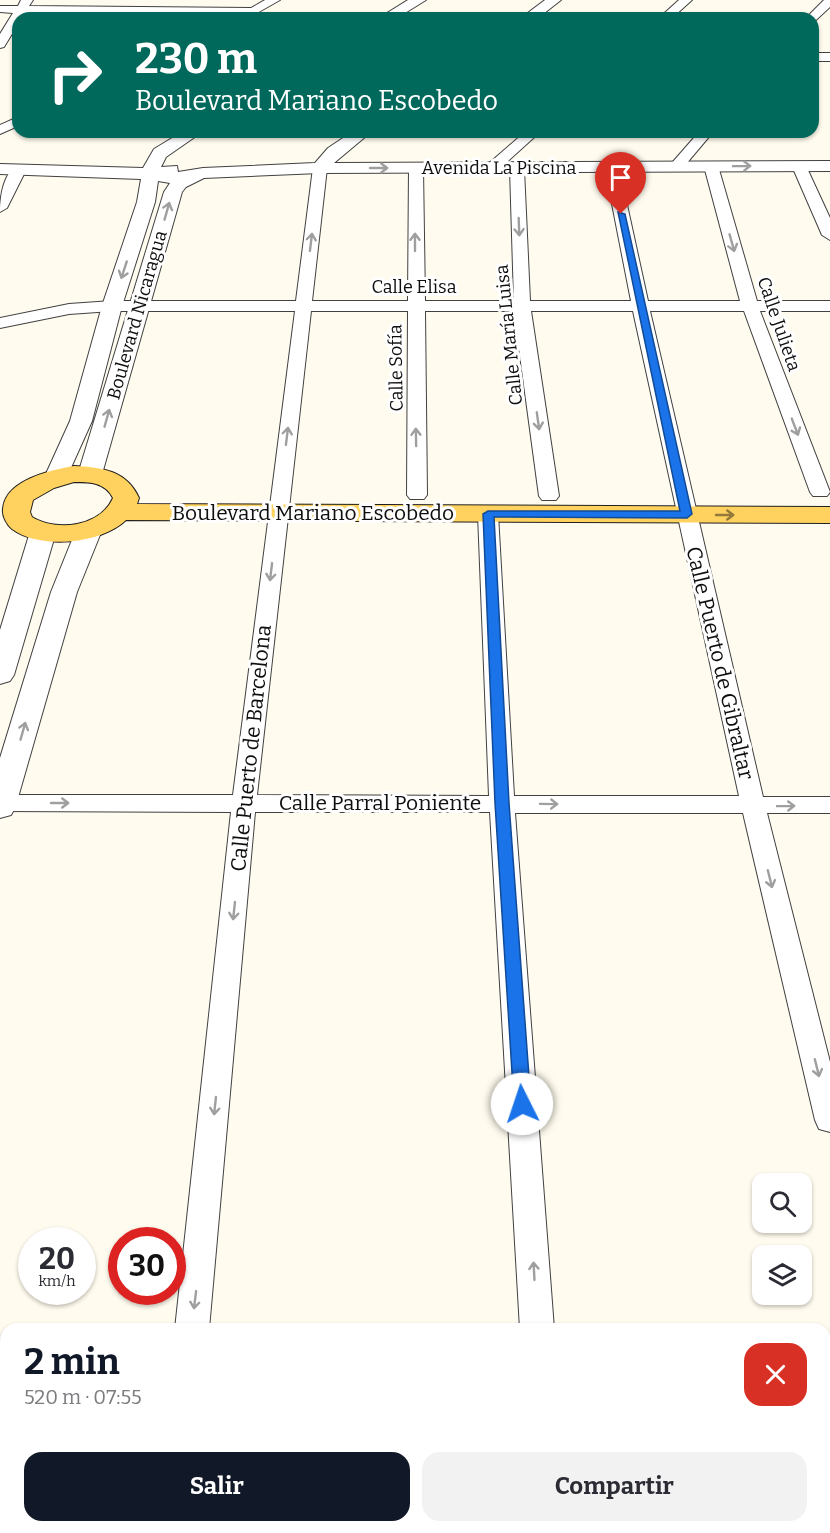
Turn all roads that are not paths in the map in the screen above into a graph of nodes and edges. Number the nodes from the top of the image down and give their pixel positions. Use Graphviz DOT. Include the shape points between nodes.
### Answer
graph roads {
  1 [pos="274,0"];
  2 [pos="419,0"];
  3 [pos="554,0"];
  4 [pos="686,0"];
  5 [pos="830,1"];
  6 [pos="25,4"];
  7 [pos="0,9"];
  8 [pos="251,11"];
  9 [pos="397,12"];
  10 [pos="537,12"];
  11 [pos="672,12"];
  12 [pos="818,12"];
  13 [pos="12,25"];
  14 [pos="0,45"];
  15 [pos="184,138"];
  16 [pos="354,138"];
  17 [pos="526,138"];
  18 [pos="701,138"];
  19 [pos="711,166"];
  20 [pos="799,166"];
  21 [pos="830,166"];
  22 [pos="676,167"];
  23 [pos="320,168"];
  24 [pos="416,168"];
  25 [pos="492,168"];
  26 [pos="612,168"];
  27 [pos="517,169"];
  28 [pos="0,170"];
  29 [pos="18,170"];
  30 [pos="203,173"];
  31 [pos="150,174"];
  32 [pos="0,208"];
  33 [pos="830,235"];
  34 [pos="112,306"];
  35 [pos="140,306"];
  36 [pos="415,306"];
  37 [pos="750,306"];
  38 [pos="830,306"];
  39 [pos="302,307"];
  40 [pos="640,307"];
  41 [pos="522,308"];
  42 [pos="0,323"];
  43 [pos="90,474"];
  44 [pos="57,476"];
  45 [pos="417,495"];
  46 [pos="549,496"];
  47 [pos="827,500"];
  48 [pos="122,501"];
  49 [pos="279,504"];
  50 [pos="684,504"];
  51 [pos="488,514"];
  52 [pos="15,518"];
  53 [pos="88,530"];
  54 [pos="0,675"];
  55 [pos="502,803"];
  56 [pos="244,804"];
  57 [pos="1,805"];
  58 [pos="830,805"];
  59 [pos="752,806"];
  60 [pos="830,1120"];
  61 [pos="193,1323"];
  62 [pos="537,1323"];
  1 -- 8 [label="street"];
  2 -- 9 [label="street"];
  3 -- 10 [label="street"];
  4 -- 11 [label="street"];
  5 -- 12 [label="street"];
  6 -- 7 [label="street"];
  6 -- 8 [label="street"];
  13 -- 14 [label="street"];
  15 -- 31 [label="street" via="160,153"];
  16 -- 23 [label="street"];
  17 -- 25 [label="street"];
  18 -- 22 [label="street"];
  19 -- 20 [label="street, Avenida La Piscina, one-way"];
  19 -- 22 [label="street, Avenida La Piscina"];
  19 -- 37 [label="street, Calle Julieta, one-way"];
  20 -- 21 [label="street, Avenida La Piscina"];
  20 -- 33 [label="street"];
  22 -- 26 [label="street, Avenida La Piscina"];
  23 -- 24 [label="street, Avenida La Piscina, one-way"];
  23 -- 30 [label="street, Avenida La Piscina"];
  39 -- 23 [label="street, Calle Puerto de Barcelona, one-way"];
  24 -- 25 [label="street, Avenida La Piscina"];
  36 -- 24 [label="street, Calle Sofía, one-way"];
  25 -- 27 [label="street, Avenida La Piscina"];
  26 -- 27 [label="street, Avenida La Piscina"];
  26 -- 40 [label="street, Calle Puerto de Gibraltar"];
  27 -- 41 [label="street, Calle María Luisa, one-way"];
  28 -- 29 [label="street, Avenida La Piscina"];
  29 -- 31 [label="street, Avenida La Piscina"];
  29 -- 32 [label="street"];
  30 -- 31 [label="street, Avenida La Piscina" via="175,178"];
  35 -- 30 [label="street, Boulevard Nicaragua, one-way" via="173,192 179,183"];
  31 -- 34 [label="street, Boulevard Nicaragua, one-way" via="146,202"];
  34 -- 35 [label="street, Calle Elisa"];
  34 -- 42 [label="street, Calle Elisa" via="69,309"];
  34 -- 44 [label="street, Boulevard Nicaragua" via="81,421"];
  35 -- 39 [label="street, Calle Elisa"];
  43 -- 35 [label="street, Boulevard Nicaragua, one-way"];
  36 -- 39 [label="street, Calle Elisa"];
  36 -- 41 [label="street, Calle Elisa"];
  45 -- 36 [label="street, Calle Sofía, one-way"];
  37 -- 38 [label="street, Calle Elisa"];
  37 -- 40 [label="street, Calle Elisa"];
  37 -- 47 [label="street, Calle Julieta, one-way"];
  49 -- 39 [label="street, Calle Puerto de Barcelona, one-way"];
  40 -- 41 [label="street, Calle Elisa"];
  40 -- 50 [label="street, Calle Puerto de Gibraltar"];
  41 -- 46 [label="street, Calle María Luisa, one-way"];
  43 -- 44 [label="main road"];
  43 -- 48 [label="main road" via="111,480"];
  44 -- 52 [label="main road" via="19,494"];
  45 -- 46 [label="main road, Boulevard Mariano Escobedo"];
  45 -- 49 [label="main road, Boulevard Mariano Escobedo"];
  46 -- 50 [label="main road, Boulevard Mariano Escobedo"];
  47 -- 50 [label="main road, Boulevard Mariano Escobedo"];
  48 -- 49 [label="main road, Boulevard Mariano Escobedo"];
  48 -- 53 [label="main road" via="102,525"];
  49 -- 51 [label="main road, Boulevard Mariano Escobedo"];
  49 -- 56 [label="street, Calle Puerto de Barcelona, one-way"];
  50 -- 51 [label="main road, Boulevard Mariano Escobedo"];
  50 -- 59 [label="street, Calle Puerto de Gibraltar"];
  51 -- 55 [label="street"];
  52 -- 53 [label="main road" via="66,533"];
  52 -- 54 [label="street"];
  57 -- 53 [label="street, one-way" via="64,592"];
  55 -- 56 [label="street, Calle Parral Poniente"];
  55 -- 59 [label="street, Calle Parral Poniente, one-way"];
  62 -- 55 [label="street, one-way"];
  57 -- 56 [label="street, Calle Parral Poniente, one-way"];
  56 -- 61 [label="street, Calle Puerto de Barcelona, one-way"];
  59 -- 58 [label="street, Calle Parral Poniente, one-way"];
  59 -- 60 [label="street, Calle Puerto de Gibraltar, one-way"];
}
